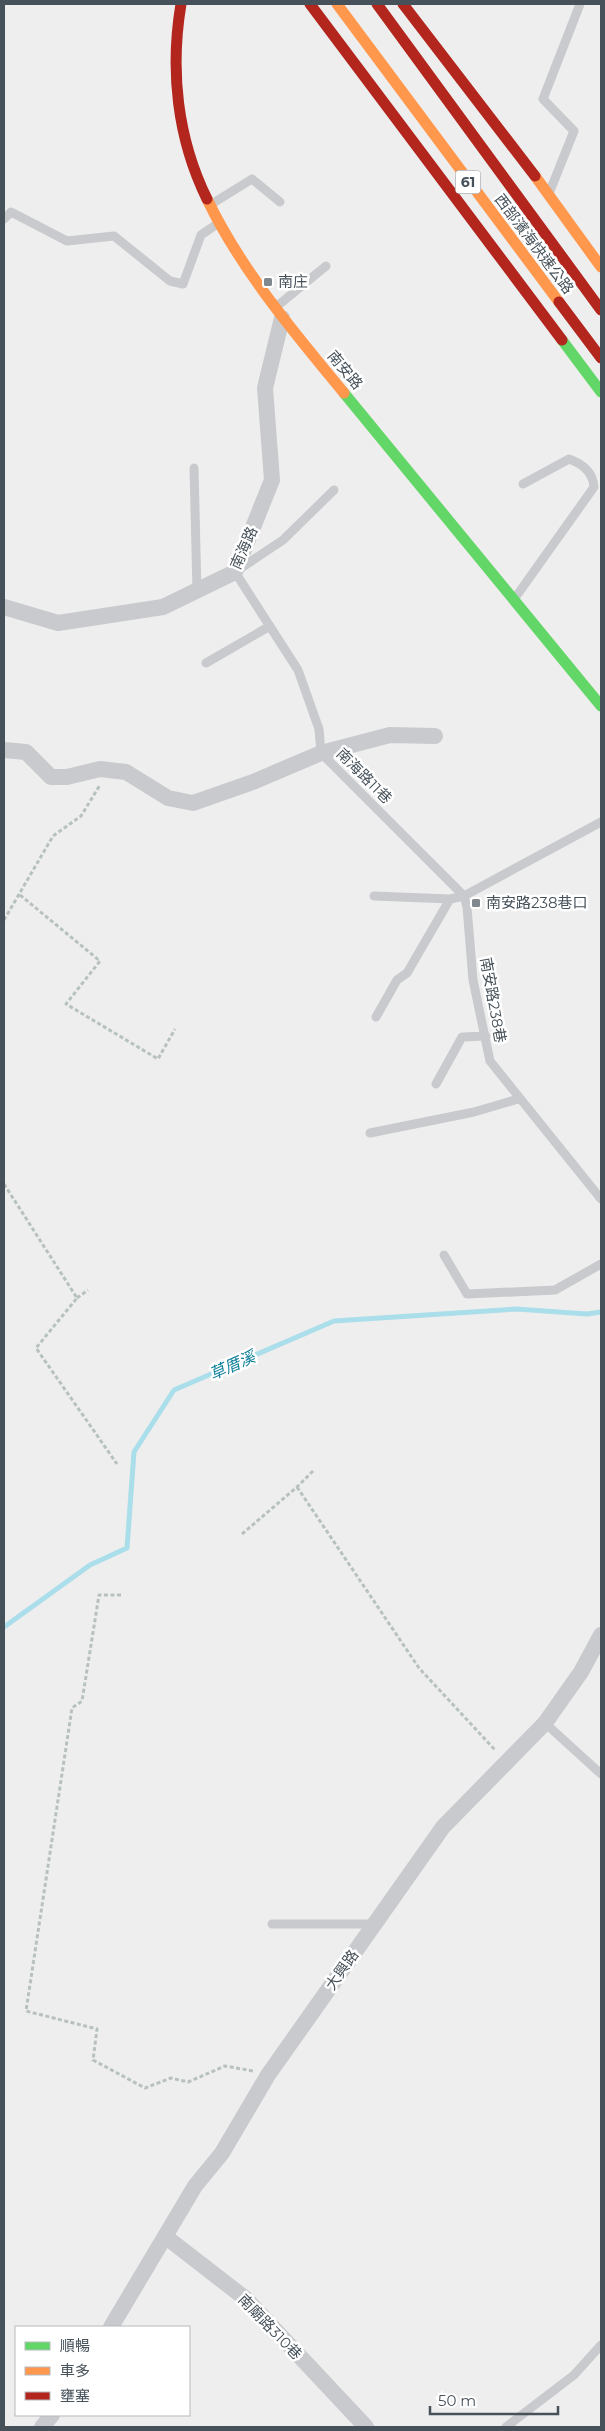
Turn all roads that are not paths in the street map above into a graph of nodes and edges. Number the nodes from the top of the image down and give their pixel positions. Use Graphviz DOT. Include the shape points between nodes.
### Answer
graph roads {
  1 [pos="181,4"];
  2 [pos="310,4"];
  3 [pos="337,4"];
  4 [pos="377,4"];
  5 [pos="403,4"];
  6 [pos="580,4"];
  7 [pos="549,194"];
  8 [pos="280,202"];
  9 [pos="209,205"];
  10 [pos="8,210"];
  11 [pos="4,219"];
  12 [pos="218,223"];
  13 [pos="326,266"];
  14 [pos="601,267"];
  15 [pos="601,310"];
  16 [pos="279,313"];
  17 [pos="601,358"];
  18 [pos="601,392"];
  19 [pos="194,468"];
  20 [pos="523,484"];
  21 [pos="334,490"];
  22 [pos="235,572"];
  23 [pos="198,592"];
  24 [pos="515,598"];
  25 [pos="4,607"];
  26 [pos="270,626"];
  27 [pos="206,663"];
  28 [pos="601,706"];
  29 [pos="435,736"];
  30 [pos="4,750"];
  31 [pos="321,752"];
  32 [pos="601,822"];
  33 [pos="374,896"];
  34 [pos="464,896"];
  35 [pos="450,899"];
  36 [pos="376,1017"];
  37 [pos="486,1036"];
  38 [pos="436,1084"];
  39 [pos="518,1099"];
  40 [pos="370,1133"];
  41 [pos="601,1199"];
  42 [pos="444,1255"];
  43 [pos="601,1264"];
  44 [pos="601,1635"];
  45 [pos="545,1723"];
  46 [pos="601,1774"];
  47 [pos="272,1924"];
  48 [pos="375,1924"];
  49 [pos="166,2237"];
  50 [pos="112,2326"];
  51 [pos="601,2345"];
  52 [pos="51,2416"];
  53 [pos="42,2427"];
  54 [pos="366,2427"];
  55 [pos="506,2427"];
  1 -- 9 [label="main road, 南安路" via="176,35 177,102 194,173"];
  2 -- 18 [label="main road"];
  3 -- 17 [label="main road, 西部濱海快速公路 / 61"];
  4 -- 15 [label="main road, 西部濱海快速公路 / 61"];
  5 -- 7 [label="main road"];
  6 -- 7 [label="lane" via="543,99 574,131"];
  7 -- 14 [label="main road"];
  8 -- 9 [label="lane" via="252,179"];
  9 -- 12 [label="main road, 南安路"];
  10 -- 11 [label="lane"];
  10 -- 12 [label="lane" via="67,241 114,236 170,281 183,284 201,235"];
  12 -- 16 [label="main road, 南安路"];
  13 -- 16 [label="lane"];
  16 -- 22 [label="street, 南海路" via="265,388 272,480"];
  16 -- 24 [label="main road, 南安路"];
  19 -- 23 [label="lane"];
  20 -- 24 [label="lane" via="569,459 580,463 593,477 594,487"];
  21 -- 22 [label="lane" via="282,540"];
  22 -- 23 [label="street, 南海路"];
  22 -- 26 [label="lane, 南海路11巷"];
  23 -- 25 [label="street, 南海路" via="163,607 58,623"];
  24 -- 28 [label="main road, 南安路"];
  26 -- 27 [label="lane"];
  26 -- 31 [label="lane, 南海路11巷" via="298,670 319,729"];
  29 -- 31 [label="street" via="390,734"];
  30 -- 31 [label="street" via="26,752 51,777 67,777 100,769 126,772 168,798 193,803 253,782"];
  31 -- 34 [label="lane, 南海路11巷"];
  32 -- 34 [label="lane"];
  33 -- 35 [label="lane"];
  34 -- 35 [label="lane"];
  34 -- 37 [label="lane, 南安路238巷" via="468,907 473,980"];
  35 -- 36 [label="lane"];
  37 -- 38 [label="lane" via="462,1037"];
  37 -- 39 [label="lane, 南安路238巷" via="490,1061"];
  39 -- 40 [label="lane" via="474,1112"];
  39 -- 41 [label="lane, 南安路238巷"];
  42 -- 43 [label="lane" via="467,1294 555,1290"];
  44 -- 45 [label="street, 大興路" via="581,1672"];
  45 -- 46 [label="lane"];
  45 -- 48 [label="street, 大興路" via="443,1827"];
  47 -- 48 [label="lane"];
  48 -- 49 [label="street, 大興路" via="268,2074 222,2153 195,2186"];
  49 -- 50 [label="street, 大興路"];
  49 -- 54 [label="street, 南廟路310巷" via="246,2300"];
  51 -- 55 [label="lane" via="574,2375"];
  52 -- 53 [label="street"];
}
